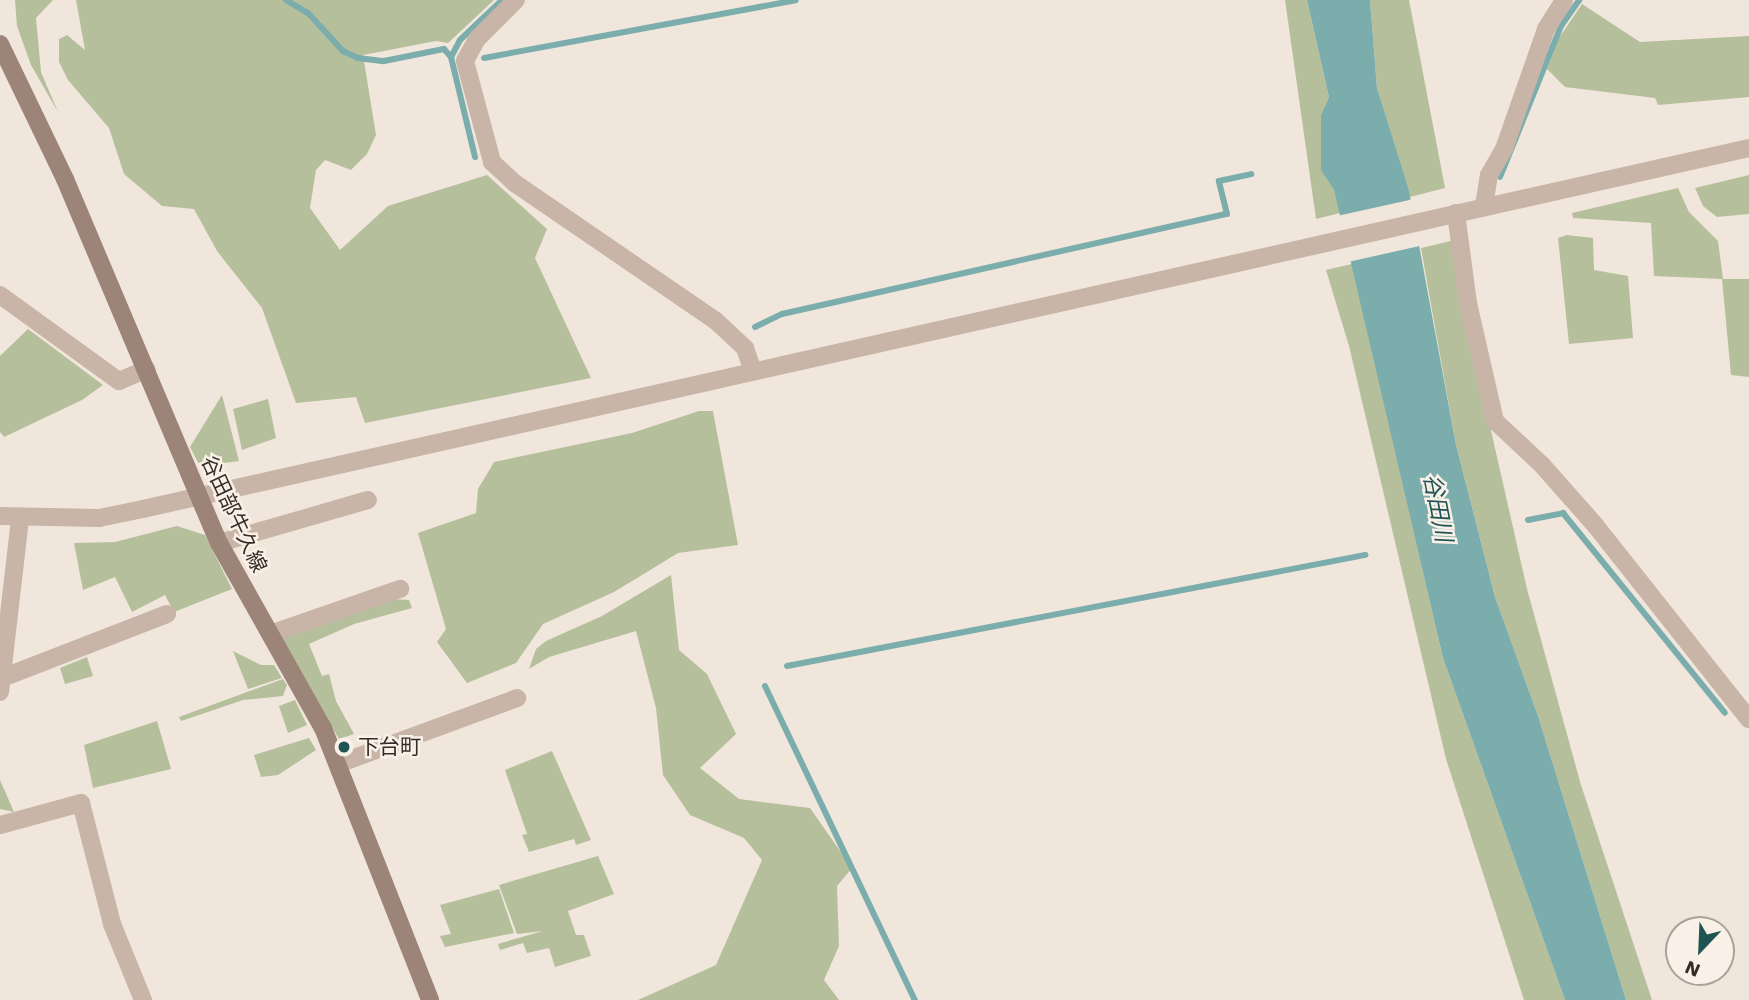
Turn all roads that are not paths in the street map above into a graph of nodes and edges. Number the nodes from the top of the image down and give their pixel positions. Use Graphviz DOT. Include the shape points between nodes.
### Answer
graph roads {
  1 [pos="516,0"];
  2 [pos="1564,0"];
  3 [pos="0,44"];
  4 [pos="1749,148"];
  5 [pos="1484,206"];
  6 [pos="1453,214"];
  7 [pos="0,295"];
  8 [pos="147,369"];
  9 [pos="752,371"];
  10 [pos="198,494"];
  11 [pos="368,500"];
  12 [pos="0,516"];
  13 [pos="20,518"];
  14 [pos="219,543"];
  15 [pos="400,589"];
  16 [pos="167,614"];
  17 [pos="270,634"];
  18 [pos="1,685"];
  19 [pos="517,698"];
  20 [pos="1749,719"];
  21 [pos="338,764"];
  22 [pos="0,825"];
  23 [pos="143,1000"];
  24 [pos="430,1000"];
  1 -- 9 [label="street" via="477,39 465,61 492,162 516,184 716,321 745,348"];
  2 -- 5 [label="street" via="1546,29 1504,149 1489,175"];
  3 -- 8 [label="main road, 谷田部牛久線"];
  4 -- 5 [label="street"];
  5 -- 6 [label="street"];
  6 -- 9 [label="street"];
  6 -- 20 [label="street" via="1495,421 1595,525"];
  7 -- 8 [label="street" via="119,381"];
  8 -- 10 [label="main road, 谷田部牛久線"];
  9 -- 10 [label="street"];
  10 -- 13 [label="street" via="99,518"];
  10 -- 14 [label="main road, 谷田部牛久線"];
  11 -- 14 [label="street"];
  12 -- 13 [label="street"];
  13 -- 18 [label="street"];
  14 -- 17 [label="main road, 谷田部牛久線"];
  15 -- 17 [label="street"];
  16 -- 18 [label="street"];
  17 -- 21 [label="main road, 谷田部牛久線"];
  19 -- 21 [label="street"];
  21 -- 24 [label="main road, 谷田部牛久線"];
  22 -- 23 [label="street" via="81,803 112,924"];
}
